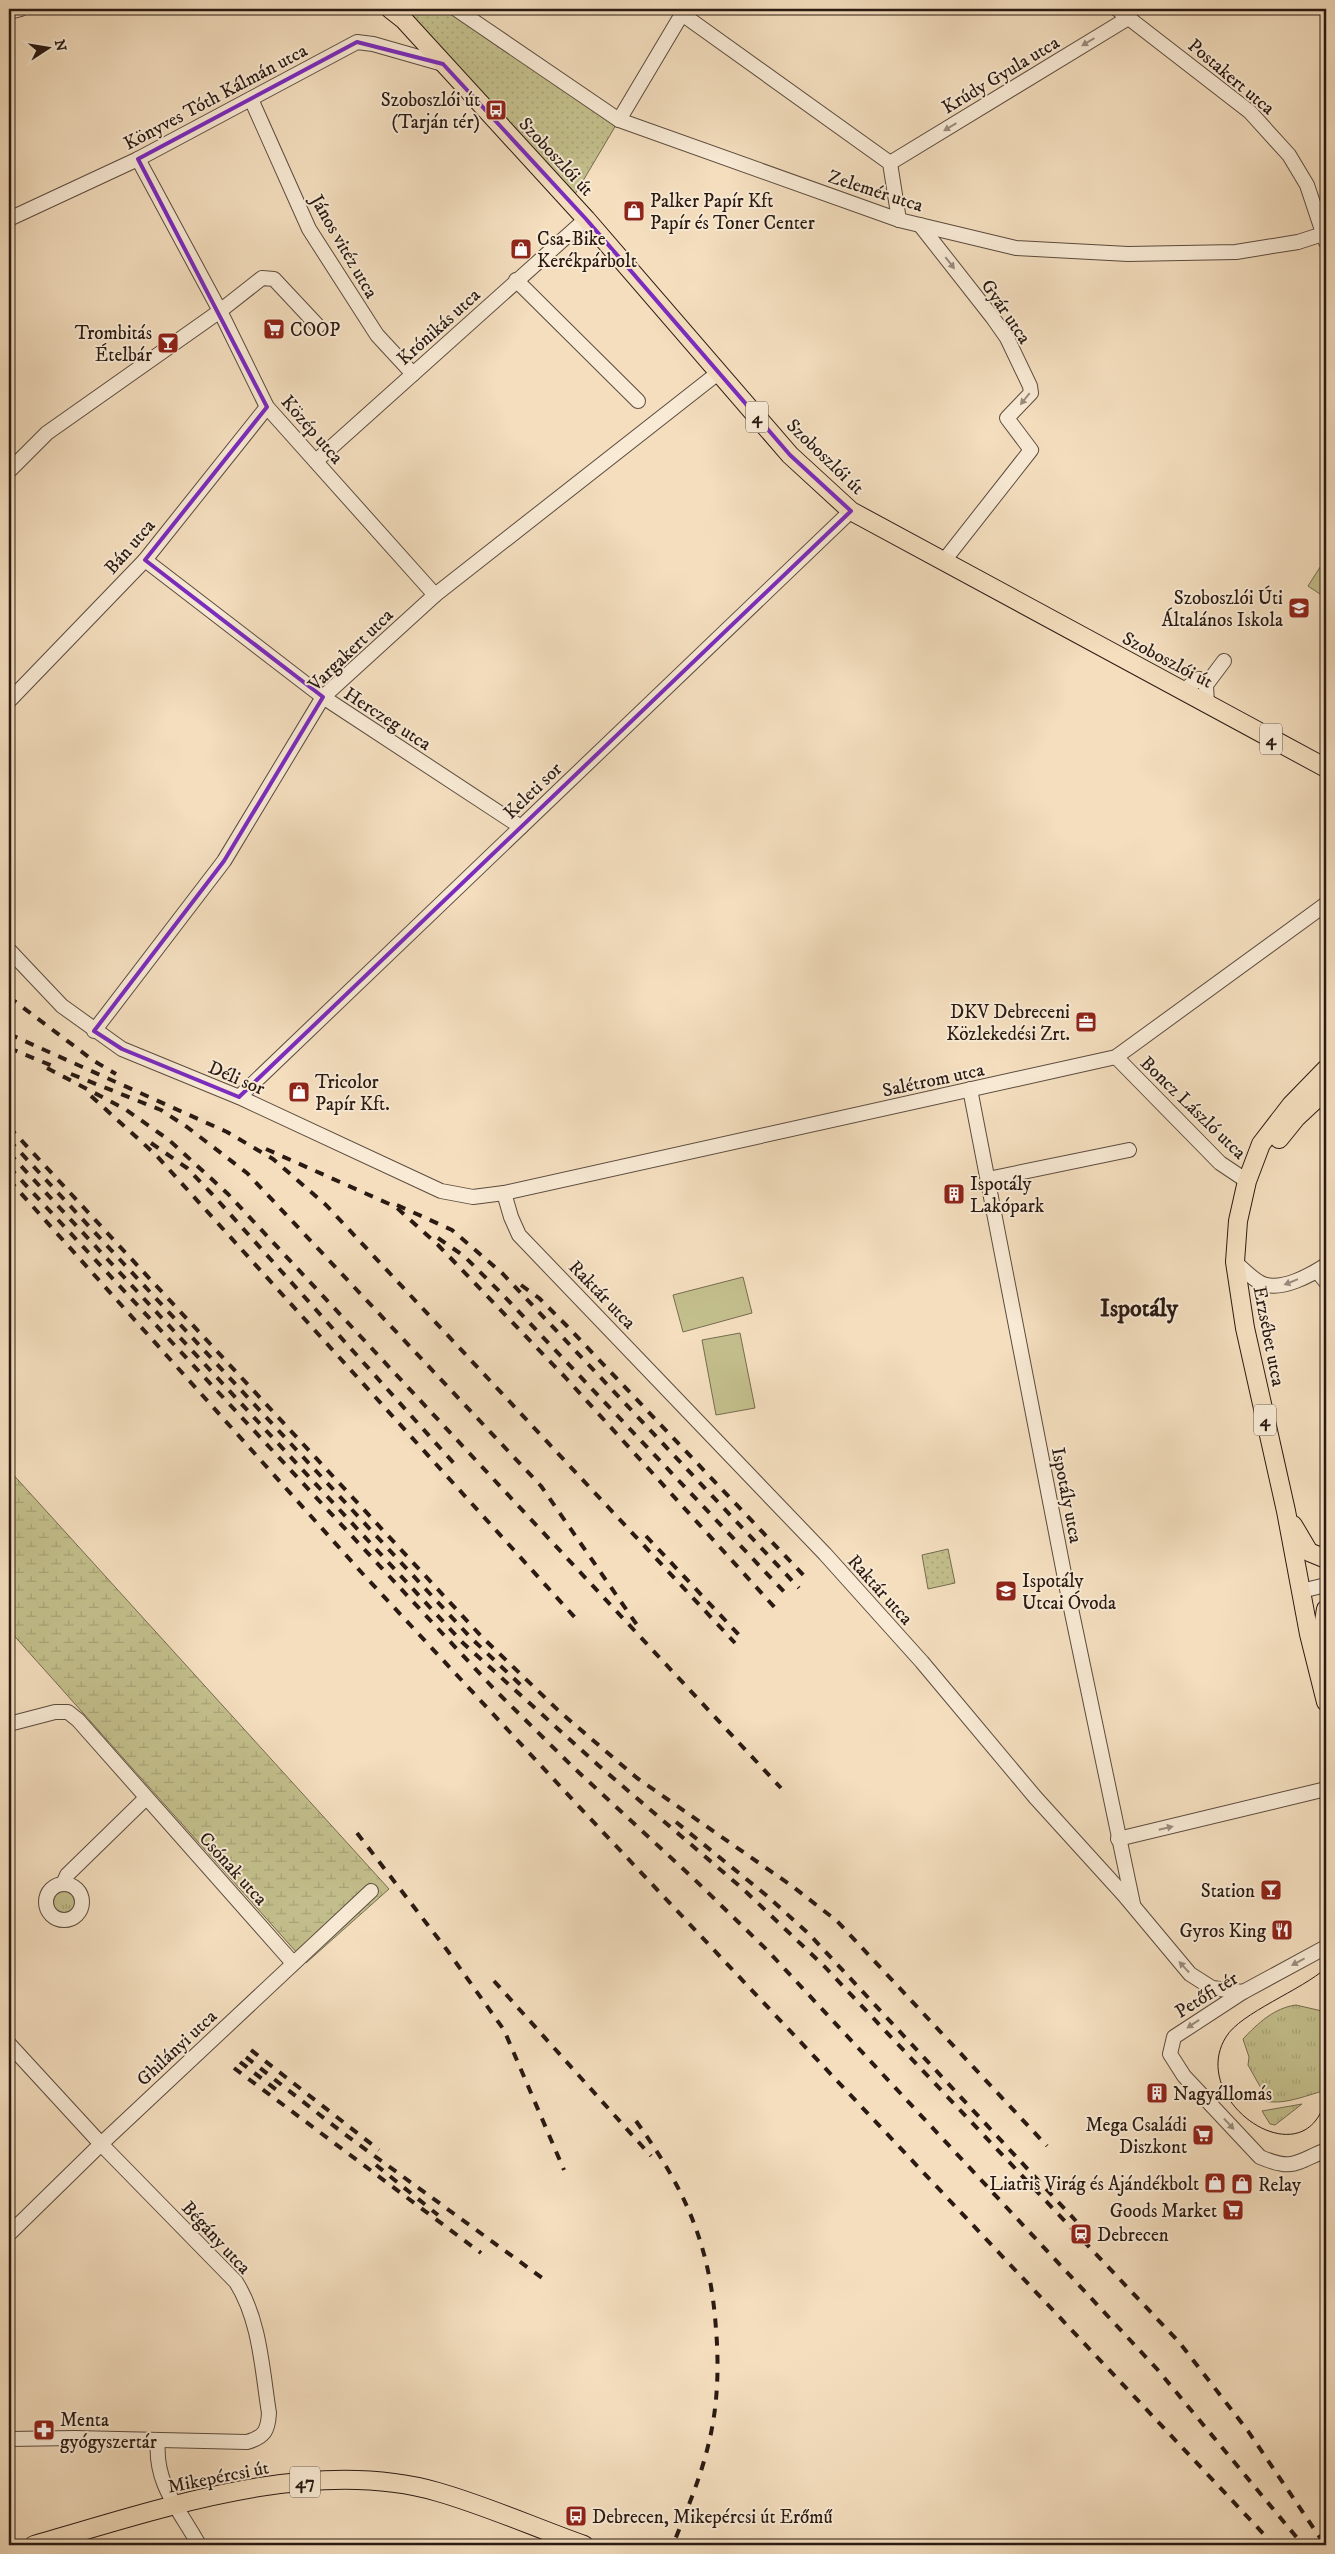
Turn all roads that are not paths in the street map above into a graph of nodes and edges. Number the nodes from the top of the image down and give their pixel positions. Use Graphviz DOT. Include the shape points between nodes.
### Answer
graph roads {
  1 [pos="21,9"];
  2 [pos="390,9"];
  3 [pos="456,9"];
  4 [pos="1117,9"];
  5 [pos="9,12"];
  6 [pos="684,12"];
  7 [pos="1130,17"];
  8 [pos="443,64"];
  9 [pos="251,99"];
  10 [pos="619,120"];
  11 [pos="138,160"];
  12 [pos="890,163"];
  13 [pos="9,219"];
  14 [pos="586,219"];
  15 [pos="899,220"];
  16 [pos="920,225"];
  17 [pos="1326,237"];
  18 [pos="516,280"];
  19 [pos="220,311"];
  20 [pos="318,326"];
  21 [pos="718,373"];
  22 [pos="413,374"];
  23 [pos="638,401"];
  24 [pos="267,407"];
  25 [pos="316,461"];
  26 [pos="9,471"];
  27 [pos="851,511"];
  28 [pos="145,560"];
  29 [pos="943,562"];
  30 [pos="435,594"];
  31 [pos="1224,662"];
  32 [pos="1206,685"];
  33 [pos="1182,691"];
  34 [pos="323,697"];
  35 [pos="9,701"];
  36 [pos="1207,704"];
  37 [pos="1326,768"];
  38 [pos="521,827"];
  39 [pos="1326,904"];
  40 [pos="9,950"];
  41 [pos="94,1031"];
  42 [pos="1116,1058"];
  43 [pos="1326,1069"];
  44 [pos="970,1089"];
  45 [pos="1326,1090"];
  46 [pos="239,1097"];
  47 [pos="1129,1150"];
  48 [pos="988,1178"];
  49 [pos="1246,1181"];
  50 [pos="504,1193"];
  51 [pos="1235,1262"];
  52 [pos="1322,1268"];
  53 [pos="1326,1282"];
  54 [pos="1286,1511"];
  55 [pos="1326,1559"];
  56 [pos="1326,1585"];
  57 [pos="1301,1591"];
  58 [pos="1326,1609"];
  59 [pos="1325,1696"];
  60 [pos="9,1724"];
  61 [pos="1326,1789"];
  62 [pos="146,1798"];
  63 [pos="1118,1839"];
  64 [pos="63,1884"];
  65 [pos="371,1891"];
  66 [pos="1134,1907"];
  67 [pos="1326,1947"];
  68 [pos="293,1963"];
  69 [pos="1242,1992"];
  70 [pos="9,2044"];
  71 [pos="101,2144"];
  72 [pos="1326,2150"];
  73 [pos="9,2234"];
  74 [pos="9,2439"];
  75 [pos="158,2442"];
  76 [pos="175,2505"];
  77 [pos="34,2545"];
  78 [pos="198,2545"];
  79 [pos="584,2545"];
  1 -- 5 [label="street"];
  2 -- 8 [label="main road, Szoboszlói út / 4"];
  3 -- 10 [label="street, Zelemér utca"];
  4 -- 7 [label="street, Postakert utca"];
  6 -- 10 [label="street"];
  6 -- 12 [label="street"];
  7 -- 12 [label="street, Krúdy Gyula utca, one-way"];
  7 -- 17 [label="street, Postakert utca" via="1250,112 1289,155 1307,186"];
  8 -- 9 [label="street, Könyves Tóth Kálmán utca" via="356,42"];
  8 -- 14 [label="main road, Szoboszlói út / 4"];
  9 -- 11 [label="street, Könyves Tóth Kálmán utca"];
  9 -- 22 [label="street, János vitéz utca" via="310,229 377,335"];
  10 -- 15 [label="street, Zelemér utca"];
  11 -- 13 [label="street, Könyves Tóth Kálmán utca"];
  11 -- 19 [label="street, Közép utca"];
  12 -- 15 [label="street"];
  14 -- 18 [label="street, Krónikás utca"];
  14 -- 21 [label="main road, Szoboszlói út / 4"];
  15 -- 16 [label="street, Zelemér utca"];
  16 -- 17 [label="street, Zelemér utca" via="1016,248 1128,254 1236,252"];
  16 -- 29 [label="street, Gyár utca, one-way" via="1007,338 1031,393 1007,418 1032,450"];
  18 -- 22 [label="street, Krónikás utca"];
  18 -- 23 [label="street"];
  19 -- 20 [label="street" via="262,278 274,279"];
  19 -- 24 [label="street, Közép utca"];
  19 -- 26 [label="street" via="47,433"];
  21 -- 27 [label="main road, Szoboszlói út / 4" via="790,454"];
  21 -- 30 [label="street, Vargakert utca"];
  22 -- 25 [label="street, Krónikás utca"];
  24 -- 25 [label="street, Közép utca"];
  24 -- 28 [label="street, Bán utca"];
  25 -- 30 [label="street, Közép utca"];
  27 -- 29 [label="main road, Szoboszlói út / 4"];
  27 -- 38 [label="street, Keleti sor"];
  28 -- 34 [label="street, Herczeg utca"];
  28 -- 35 [label="street, Bán utca"];
  29 -- 33 [label="main road, Szoboszlói út / 4"];
  30 -- 34 [label="street, Vargakert utca"];
  31 -- 32 [label="street"];
  32 -- 33 [label="street" via="1199,679"];
  32 -- 36 [label="street"];
  33 -- 36 [label="main road, Szoboszlói út / 4"];
  34 -- 38 [label="street, Herczeg utca"];
  34 -- 41 [label="street, Vargakert utca" via="224,861"];
  36 -- 37 [label="main road, Szoboszlói út / 4"];
  38 -- 46 [label="street, Keleti sor"];
  39 -- 42 [label="street, Salétrom utca"];
  40 -- 41 [label="street, Déli sor" via="62,1006"];
  41 -- 46 [label="street, Déli sor" via="122,1049"];
  42 -- 44 [label="street, Salétrom utca"];
  42 -- 49 [label="street, Boncz László utca" via="1220,1163"];
  43 -- 49 [label="main road, Erzsébet utca / 4" via="1291,1105 1261,1144"];
  44 -- 48 [label="street, Ispotály utca"];
  44 -- 50 [label="street, Salétrom utca"];
  45 -- 49 [label="main road, Erzsébet utca / 4" via="1296,1118"];
  46 -- 50 [label="street, Déli sor" via="441,1191 473,1197"];
  47 -- 48 [label="street"];
  48 -- 63 [label="street, Ispotály utca"];
  49 -- 51 [label="main road, Erzsébet utca / 4" via="1238,1221"];
  50 -- 66 [label="street, Raktár utca" via="519,1234 824,1554"];
  52 -- 51 [label="street, one-way" via="1278,1287 1263,1284"];
  51 -- 54 [label="main road, Erzsébet utca / 4" via="1245,1328"];
  52 -- 53 [label="street"];
  54 -- 55 [label="main road" via="1309,1552"];
  54 -- 57 [label="main road, Erzsébet utca / 4"];
  56 -- 57 [label="street"];
  57 -- 59 [label="main road, Erzsébet utca / 4"];
  58 -- 59 [label="main road" via="1322,1634"];
  60 -- 62 [label="street, Csónak utca" via="55,1712 68,1712"];
  63 -- 61 [label="street, one-way"];
  62 -- 64 [label="street" via="67,1875"];
  62 -- 68 [label="street, Csónak utca"];
  63 -- 66 [label="street, Ispotály utca"];
  65 -- 68 [label="street, Ghilányi utca"];
  69 -- 66 [label="street, Raktár utca, one-way" via="1223,1991 1202,1983 1179,1962"];
  67 -- 69 [label="street, Petőfi tér, one-way"];
  68 -- 71 [label="street, Ghilányi utca"];
  69 -- 72 [label="street, Petőfi tér, one-way" via="1174,2037 1170,2054 1173,2061 1260,2157 1290,2166"];
  70 -- 71 [label="street, Bégány utca"];
  71 -- 73 [label="street, Ghilányi utca"];
  71 -- 75 [label="street, Bégány utca" via="236,2282 252,2314 269,2413 264,2434 247,2442"];
  74 -- 75 [label="street"];
  75 -- 76 [label="street" via="157,2457 163,2484"];
  76 -- 77 [label="main road, Mikepércsi út / 47"];
  76 -- 78 [label="street"];
  76 -- 79 [label="main road, Mikepércsi út / 47" via="272,2485 321,2481 382,2482 437,2492"];
}
